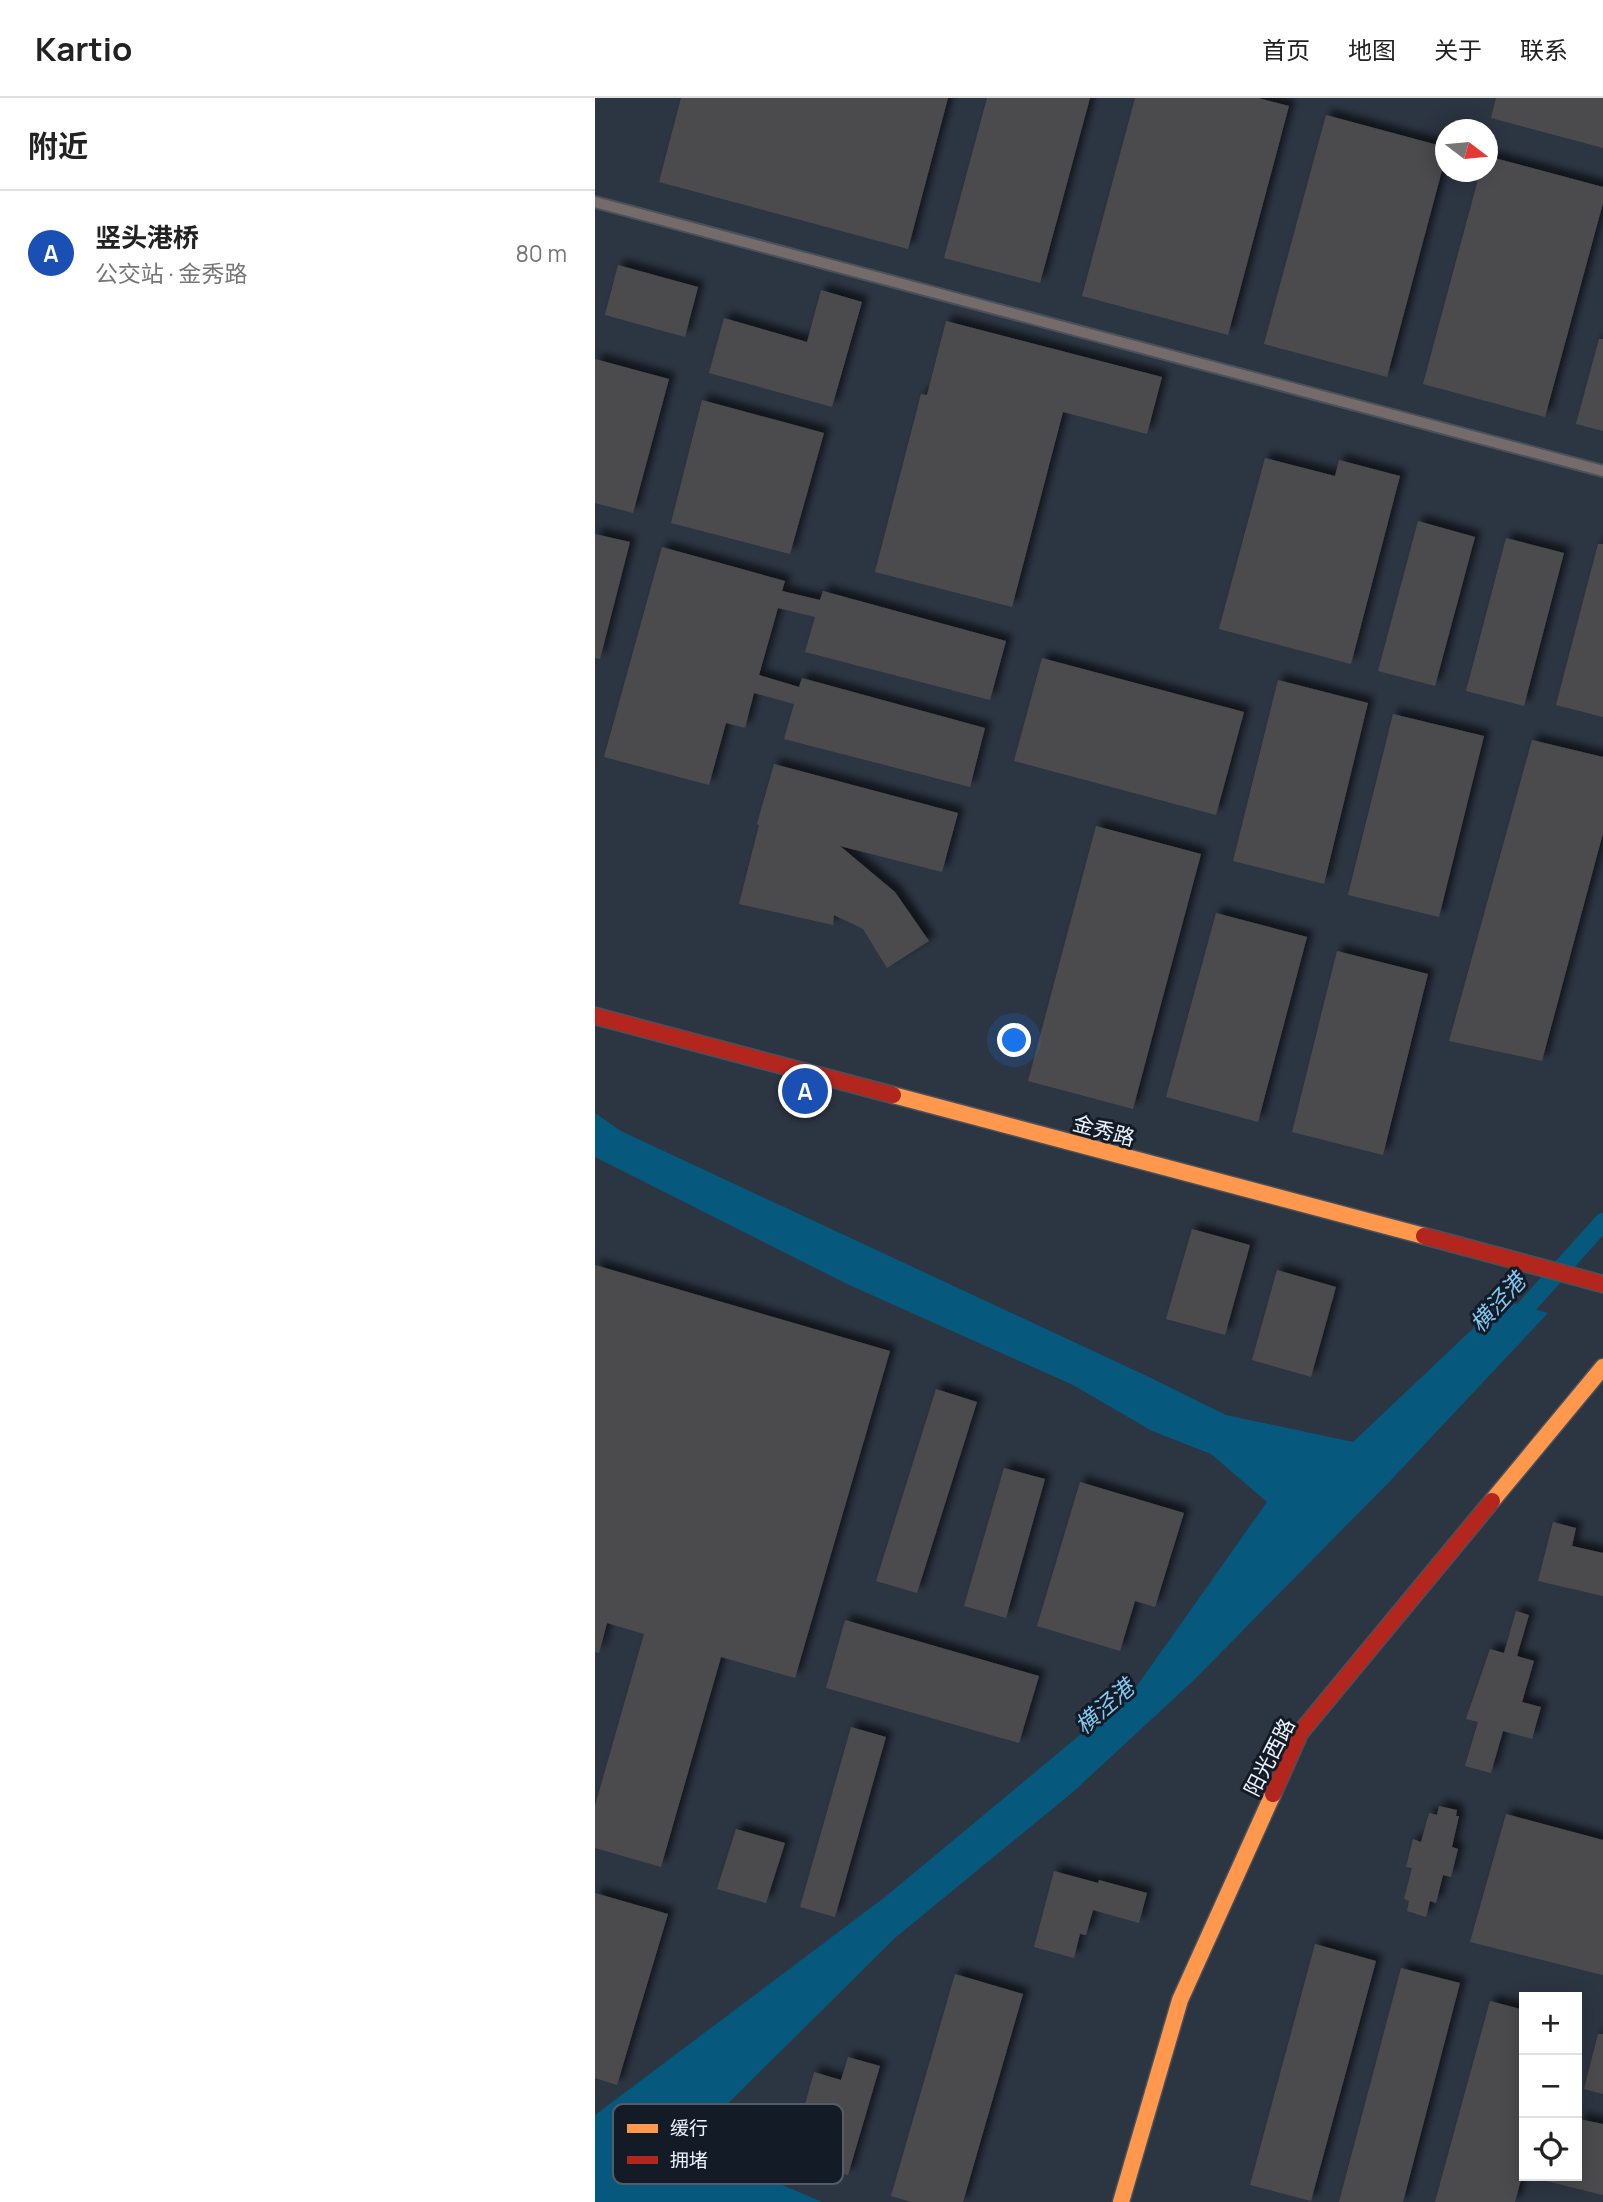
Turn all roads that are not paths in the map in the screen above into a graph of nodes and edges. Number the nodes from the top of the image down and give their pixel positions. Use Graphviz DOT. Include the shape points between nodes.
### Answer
graph roads {
  1 [pos="595,202"];
  2 [pos="1603,471"];
  3 [pos="595,1016"];
  4 [pos="1600,1283"];
  5 [pos="1603,1367"];
  6 [pos="1121,2202"];
  1 -- 2 [label="lane"];
  3 -- 4 [label="street, 金秀路"];
  5 -- 6 [label="street, 阳光西路" via="1300,1733 1180,2000"];
}
